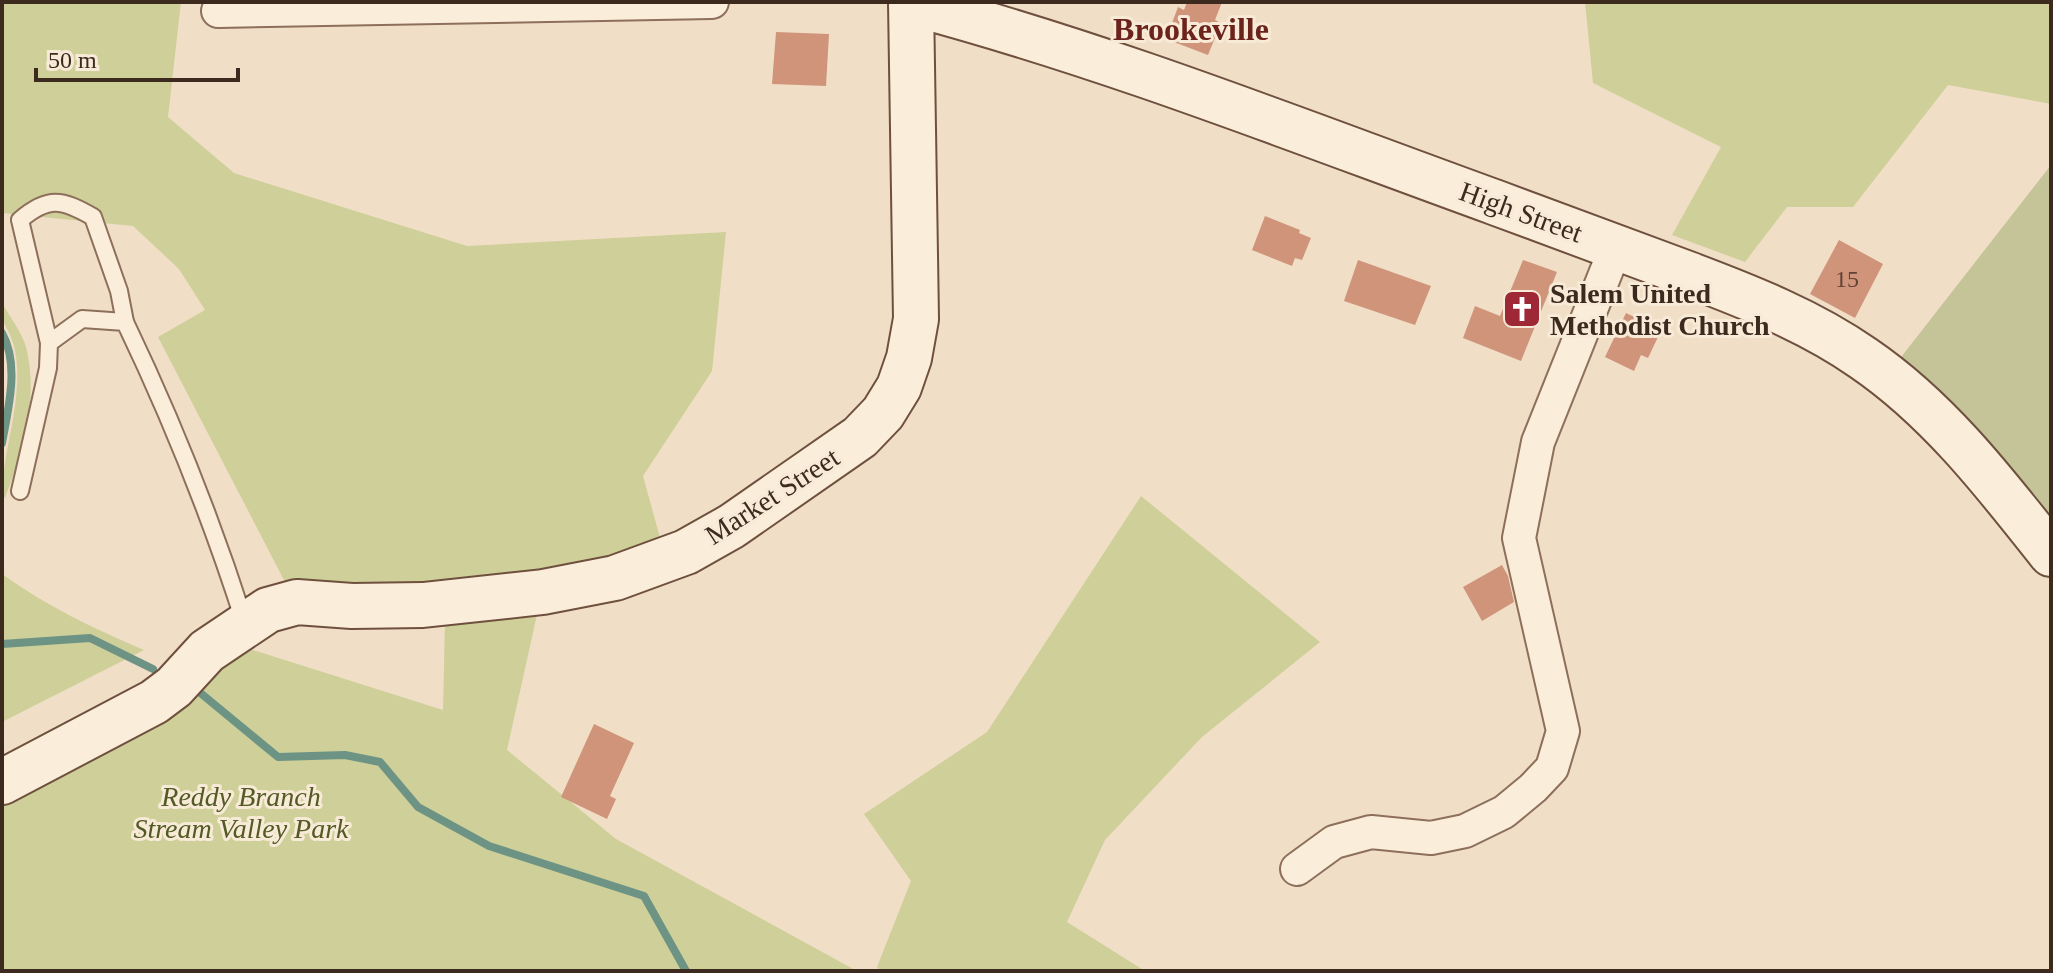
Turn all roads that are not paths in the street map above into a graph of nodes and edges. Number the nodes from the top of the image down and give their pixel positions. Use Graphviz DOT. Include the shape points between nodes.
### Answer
graph roads {
  1 [pos="712,2"];
  2 [pos="910,2"];
  3 [pos="218,11"];
  4 [pos="1616,247"];
  5 [pos="125,322"];
  6 [pos="49,343"];
  7 [pos="20,491"];
  8 [pos="2051,554"];
  9 [pos="245,625"];
  10 [pos="2,782"];
  11 [pos="1297,869"];
  1 -- 3 [label="street"];
  2 -- 4 [label="main road, High Street" via="1070,48"];
  2 -- 9 [label="main road, Market Street" via="916,319 899,387 860,437 732,526 675,556 615,578 423,605 297,602 268,610"];
  4 -- 8 [label="main road, High Street" via="1765,304 1863,358 1947,431"];
  4 -- 11 [label="street" via="1538,442 1519,538 1563,731 1552,768 1504,812 1465,831 1431,838 1371,832 1334,842"];
  5 -- 6 [label="lane" via="82,319"];
  5 -- 6 [label="lane" via="93,217 53,200 20,220"];
  5 -- 9 [label="lane" via="219,541"];
  6 -- 7 [label="lane"];
  9 -- 10 [label="main road, Market Street" via="207,651 154,702"];
}
